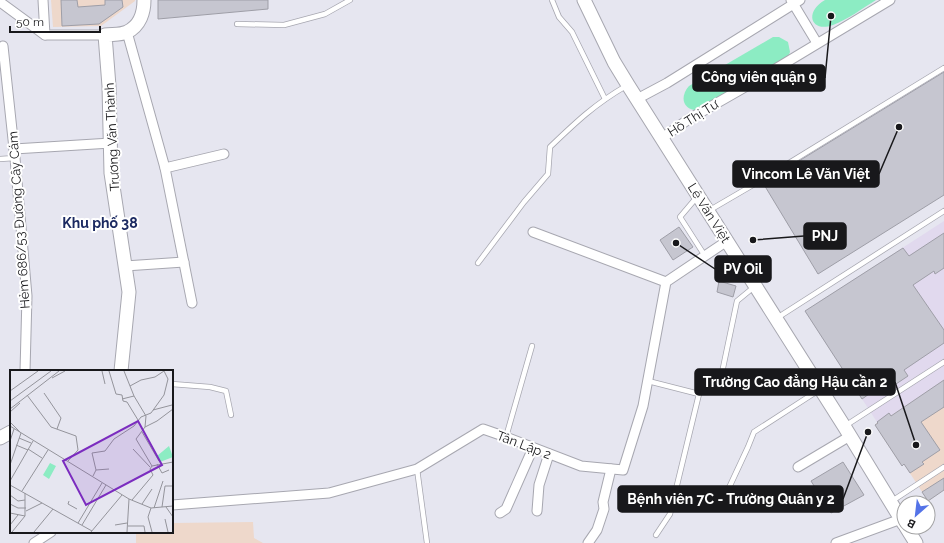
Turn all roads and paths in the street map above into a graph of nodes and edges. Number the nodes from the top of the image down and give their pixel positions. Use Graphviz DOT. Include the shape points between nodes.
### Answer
graph roads {
  1 [pos="43,0"];
  2 [pos="144,0"];
  3 [pos="350,0"];
  4 [pos="552,0"];
  5 [pos="584,0"];
  6 [pos="890,0"];
  7 [pos="795,1"];
  8 [pos="0,2"];
  9 [pos="237,24"];
  10 [pos="127,32"];
  11 [pos="45,35"];
  12 [pos="106,35"];
  13 [pos="817,43"];
  14 [pos="3,46"];
  15 [pos="944,68"];
  16 [pos="628,85"];
  17 [pos="637,98"];
  18 [pos="605,99"];
  19 [pos="662,138"];
  20 [pos="111,143"];
  21 [pos="15,153"];
  22 [pos="224,154"];
  23 [pos="0,159"];
  24 [pos="165,168"];
  25 [pos="698,196"];
  26 [pos="944,211"];
  27 [pos="708,212"];
  28 [pos="533,232"];
  29 [pos="727,241"];
  30 [pos="705,256"];
  31 [pos="184,262"];
  32 [pos="478,263"];
  33 [pos="125,266"];
  34 [pos="666,282"];
  35 [pos="755,286"];
  36 [pos="192,303"];
  37 [pos="776,318"];
  38 [pos="532,346"];
  39 [pos="944,362"];
  40 [pos="25,370"];
  41 [pos="121,370"];
  42 [pos="648,381"];
  43 [pos="173,384"];
  44 [pos="719,387"];
  45 [pos="820,389"];
  46 [pos="231,415"];
  47 [pos="847,431"];
  48 [pos="10,433"];
  49 [pos="506,437"];
  50 [pos="0,438"];
  51 [pos="533,448"];
  52 [pos="548,454"];
  53 [pos="798,467"];
  54 [pos="944,467"];
  55 [pos="416,469"];
  56 [pos="611,469"];
  57 [pos="727,492"];
  58 [pos="890,502"];
  59 [pos="173,505"];
  60 [pos="538,511"];
  61 [pos="896,511"];
  62 [pos="500,513"];
  63 [pos="896,525"];
  64 [pos="49,533"];
  65 [pos="656,535"];
  66 [pos="34,543"];
  67 [pos="427,543"];
  68 [pos="588,543"];
  69 [pos="836,543"];
  1 -- 11 [label="street"];
  2 -- 10 [label="main road" via="140,20"];
  3 -- 9 [label="lane" via="325,14 284,25"];
  4 -- 18 [label="lane" via="559,17 572,32"];
  5 -- 16 [label="main road, Lê Văn Việt"];
  6 -- 13 [label="street, Hồ Thị Tư"];
  7 -- 13 [label="street"];
  7 -- 17 [label="street" via="667,83"];
  8 -- 11 [label="street"];
  10 -- 12 [label="main road"];
  10 -- 24 [label="street"];
  11 -- 12 [label="street"];
  12 -- 20 [label="main road, Trương Văn Thành"];
  13 -- 19 [label="street, Hồ Thị Tư" via="689,119"];
  14 -- 21 [label="street, Hẻm 686/53 Đường Cây Cám"];
  15 -- 27 [label="lane"];
  16 -- 17 [label="main road, Lê Văn Việt"];
  16 -- 18 [label="lane"];
  17 -- 19 [label="main road, Lê Văn Việt"];
  18 -- 32 [label="lane" via="579,119 550,147 548,174"];
  19 -- 25 [label="main road, Lê Văn Việt"];
  20 -- 21 [label="street"];
  20 -- 33 [label="main road, Trương Văn Thành" via="111,173"];
  21 -- 23 [label="lane"];
  21 -- 40 [label="street, Hẻm 686/53 Đường Cây Cám" via="27,296"];
  22 -- 24 [label="street"];
  24 -- 31 [label="street"];
  25 -- 27 [label="main road, Lê Văn Việt"];
  25 -- 30 [label="lane" via="680,217"];
  26 -- 37 [label="lane"];
  27 -- 29 [label="main road, Lê Văn Việt"];
  28 -- 34 [label="street"];
  29 -- 30 [label="street"];
  29 -- 35 [label="main road, Lê Văn Việt"];
  30 -- 34 [label="street"];
  31 -- 33 [label="street"];
  31 -- 36 [label="street"];
  33 -- 41 [label="main road, Trương Văn Thành" via="129,292"];
  34 -- 42 [label="street"];
  35 -- 37 [label="main road, Lê Văn Việt"];
  35 -- 44 [label="lane" via="737,300"];
  37 -- 45 [label="main road, Lê Văn Việt"];
  38 -- 49 [label="lane"];
  39 -- 47 [label="lane"];
  42 -- 56 [label="street" via="623,470"];
  42 -- 65 [label="lane" via="700,394 670,514"];
  43 -- 46 [label="lane" via="226,391"];
  45 -- 47 [label="main road, Lê Văn Việt"];
  45 -- 57 [label="lane" via="754,432"];
  47 -- 53 [label="street"];
  47 -- 58 [label="main road, Lê Văn Việt"];
  48 -- 50 [label="main road"];
  49 -- 51 [label="street, Tân Lập 2"];
  49 -- 55 [label="street, Tân Lập 2" via="483,429"];
  51 -- 52 [label="street, Tân Lập 2"];
  51 -- 62 [label="street" via="506,509"];
  52 -- 56 [label="street, Tân Lập 2" via="581,466"];
  52 -- 60 [label="street" via="539,486"];
  54 -- 58 [label="lane"];
  55 -- 59 [label="street, Tân Lập 2" via="329,493"];
  55 -- 67 [label="lane"];
  56 -- 68 [label="street" via="603,502 604,509 597,530"];
  58 -- 61 [label="main road, Lê Văn Việt"];
  63 -- 69 [label="street"];
  64 -- 66 [label="street"];
}
